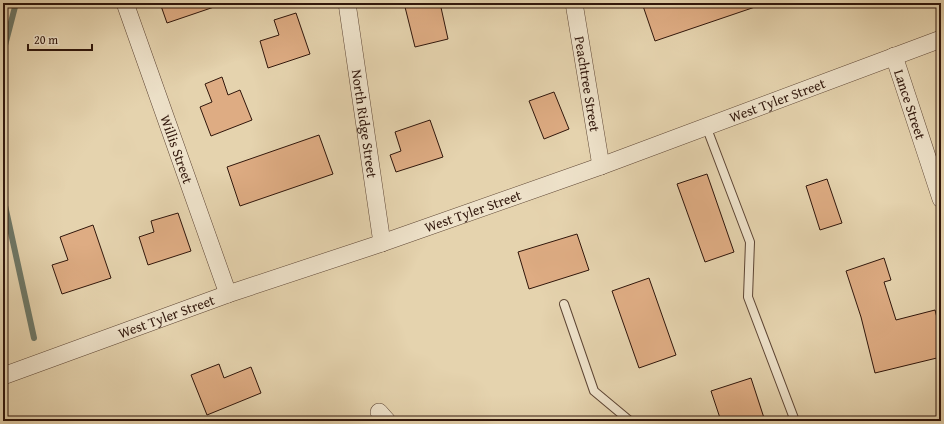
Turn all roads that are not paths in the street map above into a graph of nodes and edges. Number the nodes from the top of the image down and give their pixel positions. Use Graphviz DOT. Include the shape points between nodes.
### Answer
graph roads {
  1 [pos="125,3"];
  2 [pos="347,3"];
  3 [pos="574,3"];
  4 [pos="941,39"];
  5 [pos="894,56"];
  6 [pos="706,126"];
  7 [pos="601,166"];
  8 [pos="938,179"];
  9 [pos="941,199"];
  10 [pos="382,244"];
  11 [pos="228,294"];
  12 [pos="564,304"];
  13 [pos="3,376"];
  14 [pos="628,421"];
  15 [pos="795,421"];
  1 -- 11 [label="street, Willis Street"];
  2 -- 10 [label="street, North Ridge Street"];
  3 -- 7 [label="street, Peachtree Street"];
  4 -- 5 [label="street, West Tyler Street"];
  5 -- 6 [label="street, West Tyler Street"];
  5 -- 8 [label="street, Lance Street"];
  6 -- 7 [label="street, West Tyler Street"];
  6 -- 15 [label="lane" via="750,242 748,297"];
  7 -- 10 [label="street, West Tyler Street"];
  8 -- 9 [label="street, Lance Street"];
  10 -- 11 [label="street, West Tyler Street"];
  11 -- 13 [label="street, West Tyler Street"];
  12 -- 14 [label="lane" via="594,391"];
}
